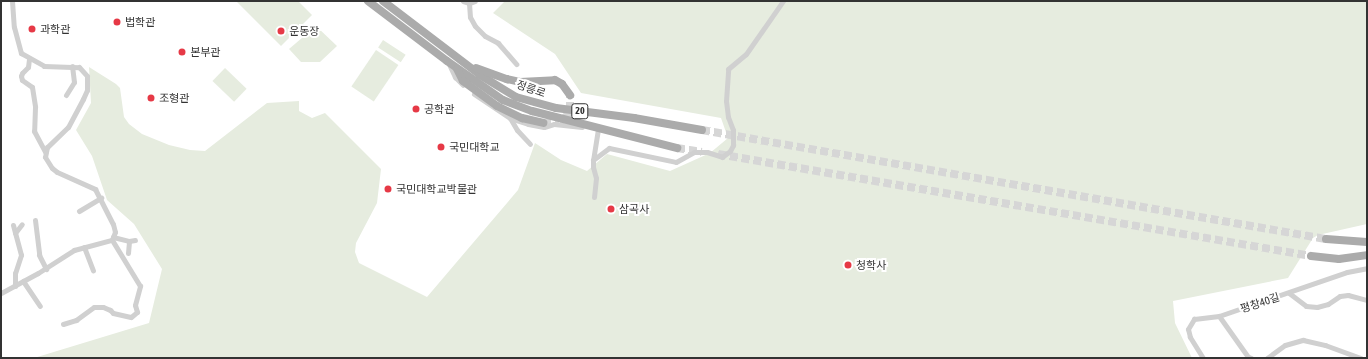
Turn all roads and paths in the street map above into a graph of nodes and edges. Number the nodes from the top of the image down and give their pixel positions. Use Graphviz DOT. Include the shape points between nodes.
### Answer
graph roads {
  1 [pos="12,1"];
  2 [pos="368,1"];
  3 [pos="383,1"];
  4 [pos="463,1"];
  5 [pos="475,1"];
  6 [pos="783,1"];
  7 [pos="469,3"];
  8 [pos="399,26"];
  9 [pos="442,46"];
  10 [pos="29,59"];
  11 [pos="447,61"];
  12 [pos="516,64"];
  13 [pos="72,66"];
  14 [pos="467,66"];
  15 [pos="455,67"];
  16 [pos="66,95"];
  17 [pos="570,95"];
  18 [pos="510,118"];
  19 [pos="543,123"];
  20 [pos="598,129"];
  21 [pos="702,130"];
  22 [pos="644,138"];
  23 [pos="530,144"];
  24 [pos="677,148"];
  25 [pos="45,152"];
  26 [pos="593,160"];
  27 [pos="594,197"];
  28 [pos="101,198"];
  29 [pos="78,211"];
  30 [pos="35,220"];
  31 [pos="22,224"];
  32 [pos="13,225"];
  33 [pos="15,233"];
  34 [pos="112,239"];
  35 [pos="1326,239"];
  36 [pos="135,240"];
  37 [pos="129,241"];
  38 [pos="1367,242"];
  39 [pos="84,247"];
  40 [pos="128,253"];
  41 [pos="1367,254"];
  42 [pos="1311,256"];
  43 [pos="46,268"];
  44 [pos="1367,268"];
  45 [pos="93,270"];
  46 [pos="23,282"];
  47 [pos="15,286"];
  48 [pos="1,293"];
  49 [pos="1289,293"];
  50 [pos="1367,300"];
  51 [pos="40,306"];
  52 [pos="1220,316"];
  53 [pos="63,324"];
  54 [pos="1204,358"];
  55 [pos="1251,358"];
  56 [pos="1267,358"];
  57 [pos="1361,358"];
  1 -- 10 [label="street" via="14,27 21,53"];
  2 -- 8 [label="main road, 정릉로 / 20"];
  3 -- 9 [label="main road, 정릉로 / 20"];
  4 -- 7 [label="street"];
  5 -- 7 [label="street"];
  6 -- 26 [label="street" via="746,54 728,69 726,101 734,140 730,152 722,157 707,152 694,152 676,162 609,148"];
  7 -- 12 [label="street" via="470,17 475,26 485,36 498,43"];
  8 -- 9 [label="main road" via="400,22 429,43"];
  8 -- 11 [label="main road, 정릉로 / 20"];
  9 -- 14 [label="main road, 정릉로 / 20"];
  10 -- 13 [label="street" via="44,66"];
  10 -- 25 [label="street" via="28,67 21,76 22,80 32,87 35,107 34,132"];
  11 -- 15 [label="main road, 정릉로 / 20"];
  11 -- 18 [label="street, 정릉로" via="455,77 462,84"];
  13 -- 16 [label="street" via="74,82"];
  13 -- 25 [label="street" via="79,67 87,76 87,90 72,121 50,142"];
  14 -- 17 [label="main road" via="520,82 555,80 562,84"];
  14 -- 21 [label="main road, 정릉로 / 20" via="498,88 534,103"];
  15 -- 19 [label="main road" via="463,81 497,106 522,118"];
  15 -- 22 [label="main road, 정릉로 / 20" via="503,100 518,106"];
  18 -- 20 [label="street, 정릉로" via="539,127 562,124"];
  18 -- 23 [label="street, 정릉로"];
  20 -- 22 [label="street, 정릉로"];
  20 -- 26 [label="street"];
  22 -- 24 [label="main road, 정릉로 / 20"];
  25 -- 28 [label="street" via="45,157 52,168 92,186"];
  26 -- 27 [label="street" via="596,178"];
  28 -- 29 [label="street"];
  28 -- 34 [label="street" via="113,224 115,232"];
  30 -- 43 [label="street" via="39,255"];
  31 -- 33 [label="street"];
  32 -- 33 [label="street"];
  33 -- 47 [label="street" via="21,255"];
  34 -- 37 [label="street"];
  34 -- 39 [label="street"];
  34 -- 53 [label="street" via="140,286 135,305 138,312 131,318 103,307 94,307 76,320"];
  35 -- 38 [label="main road"];
  36 -- 37 [label="street"];
  37 -- 40 [label="street"];
  39 -- 43 [label="street" via="74,250"];
  39 -- 45 [label="street"];
  41 -- 42 [label="main road" via="1339,259"];
  43 -- 46 [label="street"];
  44 -- 49 [label="street, 평창40길" via="1347,272"];
  46 -- 47 [label="street"];
  46 -- 51 [label="street"];
  47 -- 48 [label="street"];
  49 -- 50 [label="street" via="1306,306 1317,307 1328,304 1340,296 1348,295"];
  49 -- 52 [label="street, 평창40길"];
  52 -- 54 [label="street, 평창40길" via="1194,319 1188,329 1190,337"];
  52 -- 55 [label="street"];
  56 -- 57 [label="street" via="1285,345 1303,340"];
}
